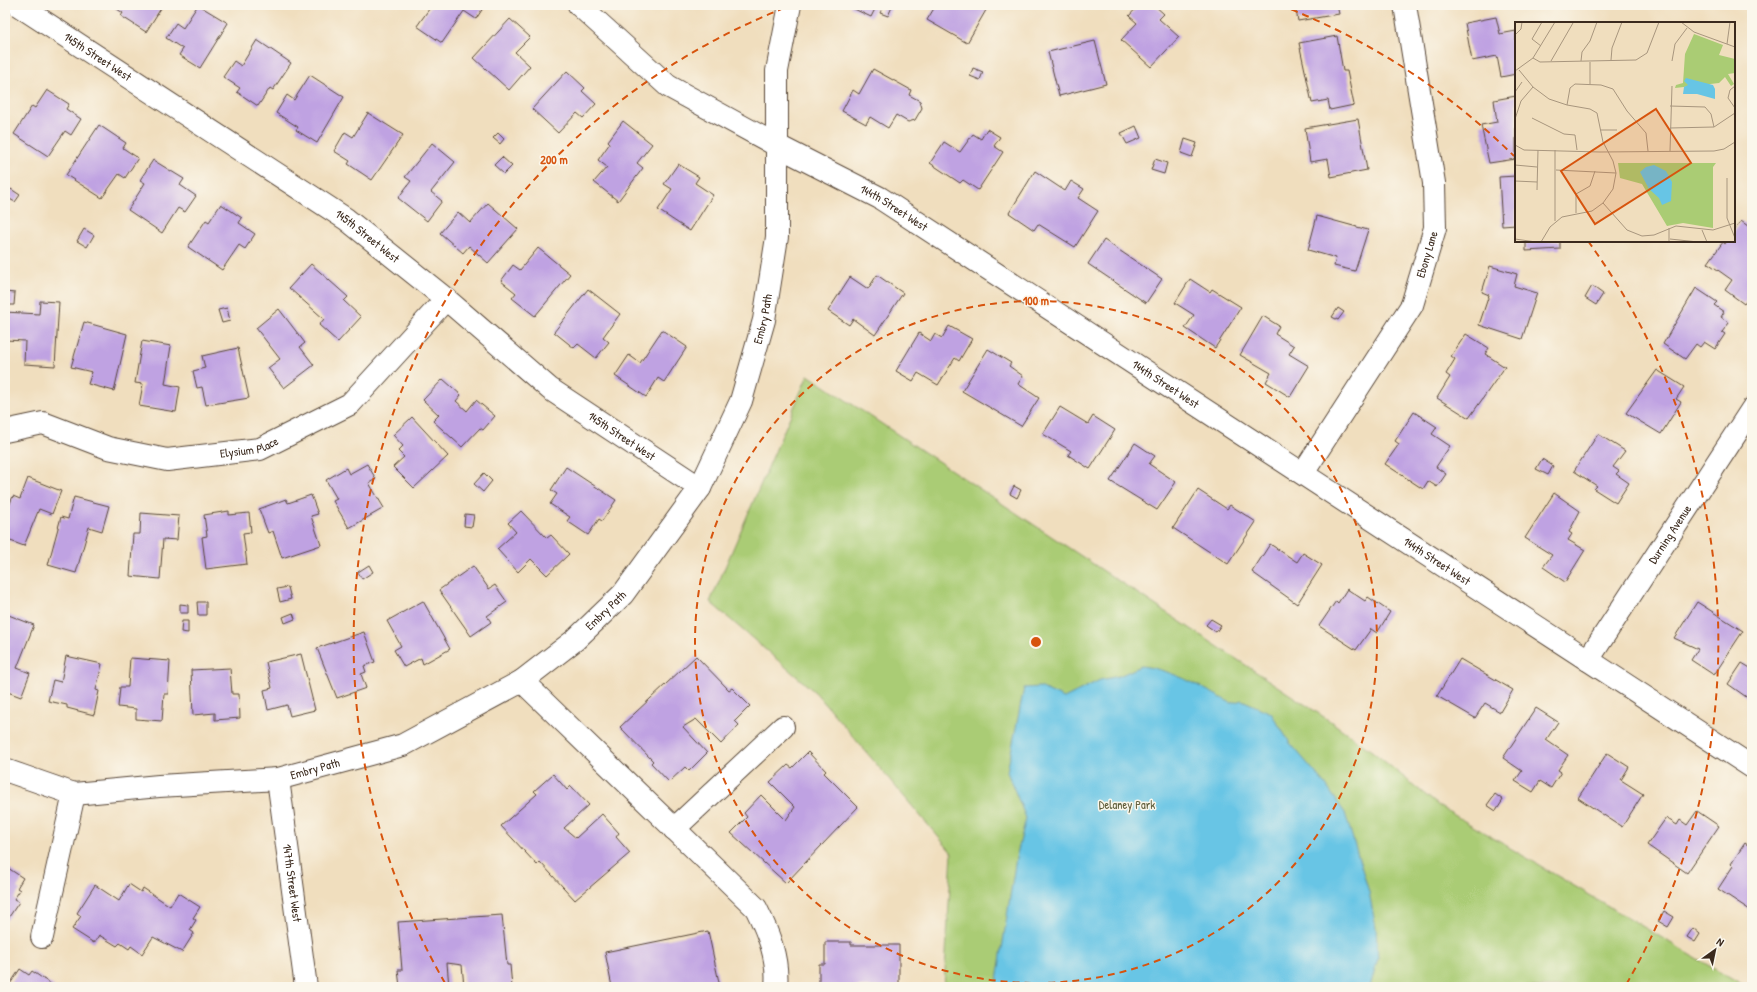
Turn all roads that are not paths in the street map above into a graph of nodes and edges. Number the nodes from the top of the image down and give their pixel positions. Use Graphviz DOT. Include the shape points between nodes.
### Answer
graph roads {
  1 [pos="18,5"];
  2 [pos="579,5"];
  3 [pos="790,5"];
  4 [pos="1405,5"];
  5 [pos="778,146"];
  6 [pos="446,299"];
  7 [pos="1752,409"];
  8 [pos="5,431"];
  9 [pos="1303,474"];
  10 [pos="700,488"];
  11 [pos="1588,660"];
  12 [pos="522,681"];
  13 [pos="783,727"];
  14 [pos="1752,767"];
  15 [pos="5,770"];
  16 [pos="278,779"];
  17 [pos="74,794"];
  18 [pos="674,829"];
  19 [pos="42,937"];
  20 [pos="306,987"];
  21 [pos="776,987"];
  1 -- 6 [label="street, 145th Street West" via="346,219"];
  2 -- 5 [label="street, 144th Street West" via="668,86"];
  3 -- 5 [label="street, Embry Path" via="777,71"];
  4 -- 9 [label="street, Ebony Lane" via="1434,183 1435,228 1412,305"];
  5 -- 9 [label="street, 144th Street West" via="880,198"];
  5 -- 10 [label="street, Embry Path" via="777,237 764,320 741,401"];
  6 -- 8 [label="street, Elysium Place" via="350,404 260,449 167,460 108,448 43,423"];
  6 -- 10 [label="street, 145th Street West" via="550,389"];
  7 -- 11 [label="street, Durning Avenue"];
  9 -- 11 [label="street, 144th Street West"];
  10 -- 12 [label="street, Embry Path" via="623,594 575,640"];
  11 -- 14 [label="street, 144th Street West"];
  12 -- 16 [label="street, Embry Path" via="403,745"];
  12 -- 18 [label="street"];
  13 -- 18 [label="street"];
  15 -- 17 [label="street, Embry Path"];
  16 -- 17 [label="street, Embry Path"];
  16 -- 20 [label="street, 147th Street West"];
  17 -- 19 [label="street"];
  18 -- 21 [label="street" via="756,908 770,935 777,978"];
}
